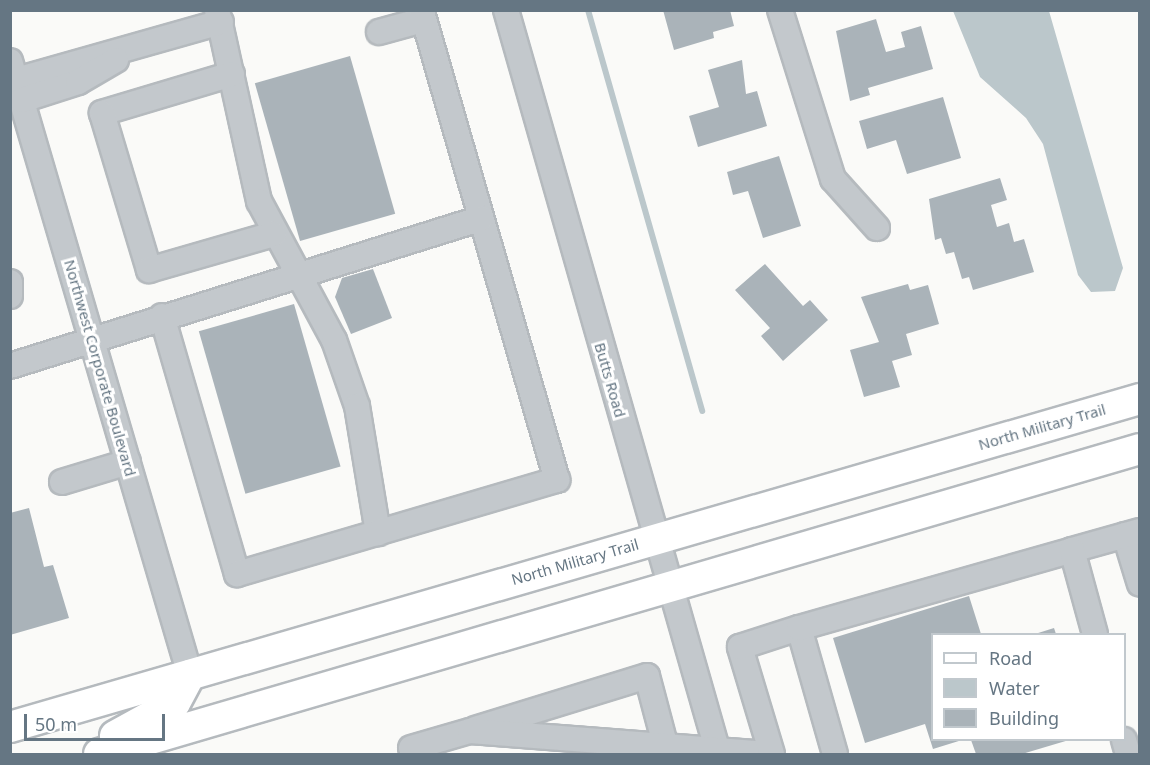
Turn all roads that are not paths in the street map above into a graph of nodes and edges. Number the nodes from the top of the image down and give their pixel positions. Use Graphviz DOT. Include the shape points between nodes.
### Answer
graph roads {
  1 [pos="506,10"];
  2 [pos="780,10"];
  3 [pos="422,15"];
  4 [pos="219,16"];
  5 [pos="379,33"];
  6 [pos="232,74"];
  7 [pos="16,80"];
  8 [pos="481,218"];
  9 [pos="877,228"];
  10 [pos="274,234"];
  11 [pos="297,274"];
  12 [pos="10,282"];
  13 [pos="10,296"];
  14 [pos="162,316"];
  15 [pos="93,342"];
  16 [pos="10,366"];
  17 [pos="1140,399"];
  18 [pos="1140,449"];
  19 [pos="128,462"];
  20 [pos="62,482"];
  21 [pos="378,533"];
  22 [pos="1132,533"];
  23 [pos="656,538"];
  24 [pos="1072,550"];
  25 [pos="1140,584"];
  26 [pos="669,585"];
  27 [pos="799,628"];
  28 [pos="1095,633"];
  29 [pos="190,675"];
  30 [pos="10,727"];
  31 [pos="470,731"];
  32 [pos="665,744"];
  33 [pos="411,748"];
  34 [pos="717,749"];
  35 [pos="81,754"];
  36 [pos="99,754"];
  37 [pos="771,754"];
  38 [pos="835,754"];
  1 -- 23 [label="street, Butts Road"];
  2 -- 9 [label="street" via="833,179"];
  3 -- 5 [label="street"];
  3 -- 8 [label="street"];
  4 -- 6 [label="street"];
  4 -- 7 [label="street" via="135,47 78,82"];
  6 -- 10 [label="street" via="249,166"];
  6 -- 10 [label="street" via="102,113 149,270"];
  7 -- 15 [label="street, Northwest Corporate Boulevard"];
  8 -- 11 [label="street"];
  8 -- 21 [label="street" via="557,480"];
  10 -- 11 [label="street"];
  11 -- 14 [label="street"];
  11 -- 21 [label="street" via="334,340 352,391"];
  12 -- 13 [label="street"];
  14 -- 15 [label="street"];
  14 -- 21 [label="street" via="237,574"];
  15 -- 16 [label="street"];
  15 -- 19 [label="street, Northwest Corporate Boulevard"];
  17 -- 23 [label="main road, North Military Trail"];
  18 -- 26 [label="main road"];
  19 -- 20 [label="street"];
  19 -- 29 [label="street, Northwest Corporate Boulevard"];
  22 -- 24 [label="street"];
  22 -- 25 [label="street"];
  23 -- 26 [label="street, Butts Road"];
  23 -- 29 [label="main road, North Military Trail"];
  24 -- 27 [label="street"];
  24 -- 28 [label="street"];
  26 -- 34 [label="street, Butts Road"];
  26 -- 36 [label="main road"];
  27 -- 37 [label="street" via="740,647"];
  27 -- 38 [label="street"];
  29 -- 30 [label="main road, North Military Trail"];
  29 -- 35 [label="main road" via="175,703"];
  31 -- 32 [label="street"];
  31 -- 32 [label="street" via="646,676"];
  31 -- 33 [label="street"];
  32 -- 34 [label="street"];
  34 -- 37 [label="street"];
}
